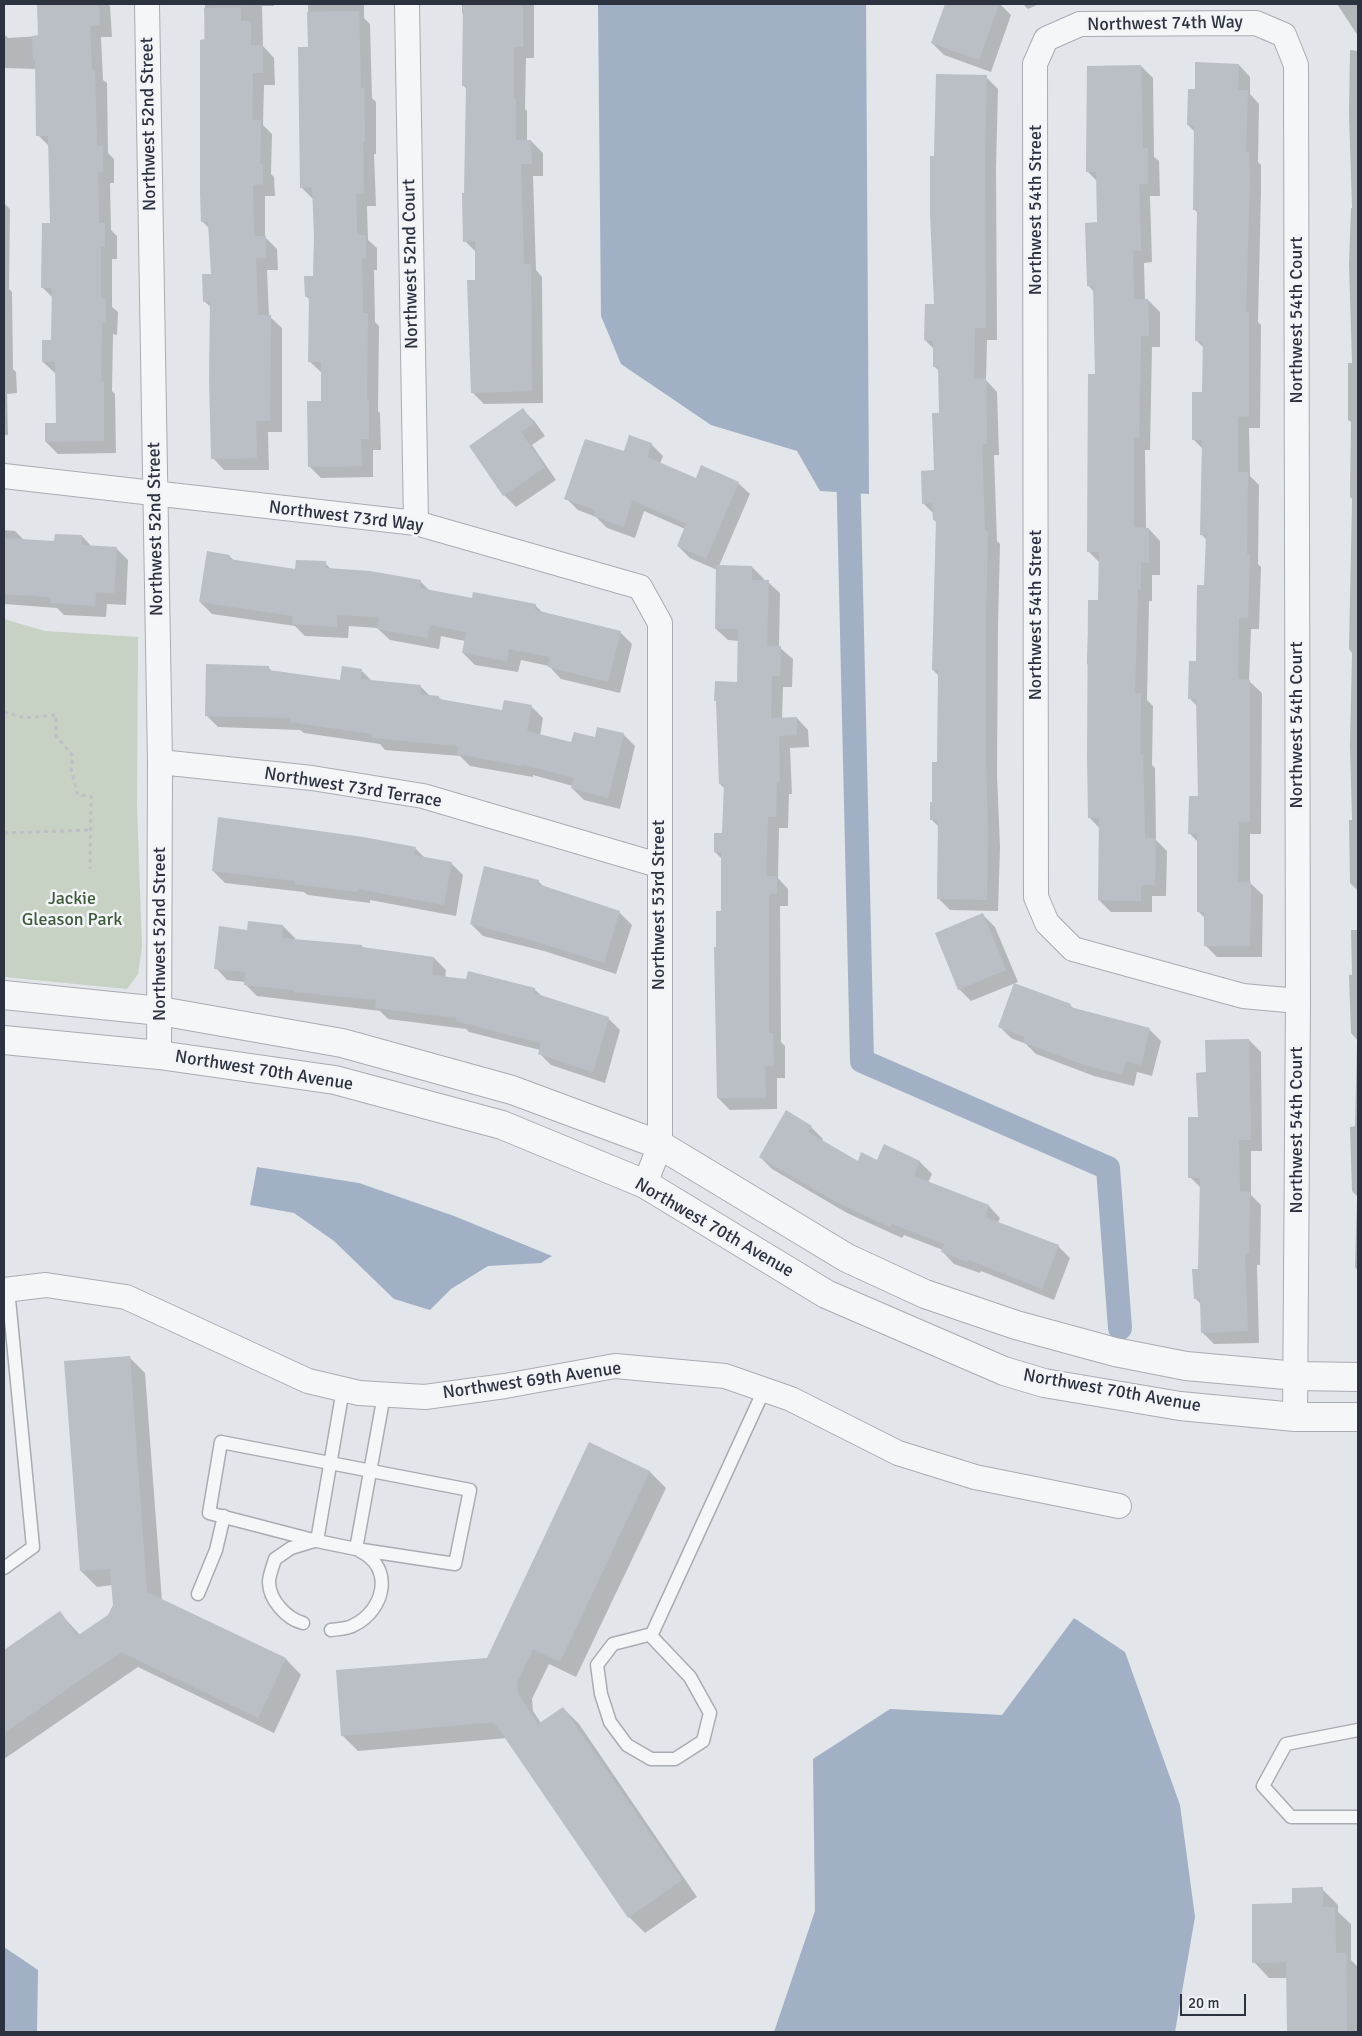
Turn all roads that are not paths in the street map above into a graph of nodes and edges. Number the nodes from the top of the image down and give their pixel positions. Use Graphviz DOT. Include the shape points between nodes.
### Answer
graph roads {
  1 [pos="147,4"];
  2 [pos="407,4"];
  3 [pos="1284,35"];
  4 [pos="1046,39"];
  5 [pos="4,476"];
  6 [pos="156,495"];
  7 [pos="416,523"];
  8 [pos="660,623"];
  9 [pos="160,762"];
  10 [pos="658,865"];
  11 [pos="4,995"];
  12 [pos="1298,1001"];
  13 [pos="160,1011"];
  14 [pos="4,1040"];
  15 [pos="160,1055"];
  16 [pos="660,1145"];
  17 [pos="644,1184"];
  18 [pos="912,1288"];
  19 [pos="6,1290"];
  20 [pos="897,1326"];
  21 [pos="1297,1376"];
  22 [pos="1358,1377"];
  23 [pos="343,1389"];
  24 [pos="764,1390"];
  25 [pos="384,1394"];
  26 [pos="1295,1417"];
  27 [pos="1358,1418"];
  28 [pos="330,1462"];
  29 [pos="370,1472"];
  30 [pos="1118,1506"];
  31 [pos="224,1516"];
  32 [pos="317,1541"];
  33 [pos="356,1549"];
  34 [pos="4,1568"];
  35 [pos="198,1594"];
  36 [pos="303,1623"];
  37 [pos="331,1630"];
  38 [pos="651,1636"];
  39 [pos="1358,1730"];
  40 [pos="1358,1817"];
  1 -- 6 [label="street, Northwest 52nd Street"];
  2 -- 7 [label="street, Northwest 52nd Court"];
  3 -- 4 [label="street, Northwest 74th Way" via="1256,23 1080,24"];
  3 -- 12 [label="street, Northwest 54th Court" via="1296,65"];
  4 -- 12 [label="street, Northwest 54th Street" via="1036,64 1036,897 1046,923 1073,949 1244,996"];
  5 -- 6 [label="street, Northwest 73rd Way"];
  6 -- 7 [label="street, Northwest 73rd Way"];
  6 -- 9 [label="street, Northwest 52nd Street"];
  7 -- 8 [label="street, Northwest 73rd Way" via="640,587"];
  8 -- 10 [label="street, Northwest 53rd Street"];
  9 -- 10 [label="street, Northwest 73rd Terrace" via="312,778 423,796"];
  9 -- 13 [label="street, Northwest 52nd Street"];
  10 -- 16 [label="street, Northwest 53rd Street"];
  11 -- 13 [label="street"];
  12 -- 21 [label="street, Northwest 54th Court"];
  13 -- 15 [label="street, Northwest 52nd Street"];
  13 -- 16 [label="street" via="342,1043 512,1090"];
  14 -- 15 [label="street, Northwest 70th Avenue"];
  15 -- 17 [label="street, Northwest 70th Avenue" via="335,1080 502,1125"];
  16 -- 17 [label="street, Northwest 53rd Street"];
  16 -- 18 [label="street" via="847,1258"];
  17 -- 20 [label="street, Northwest 70th Avenue" via="826,1294"];
  18 -- 20 [label="street"];
  18 -- 21 [label="street" via="1016,1325 1115,1352 1186,1366"];
  19 -- 23 [label="street, Northwest 69th Avenue" via="46,1285 126,1297 308,1381"];
  19 -- 34 [label="lane" via="33,1547"];
  20 -- 26 [label="street, Northwest 70th Avenue" via="1004,1371 1044,1383 1180,1406"];
  21 -- 22 [label="street"];
  21 -- 26 [label="street, Northwest 54th Court"];
  23 -- 25 [label="street, Northwest 69th Avenue"];
  23 -- 28 [label="lane"];
  24 -- 25 [label="street, Northwest 69th Avenue" via="725,1376 615,1366 425,1397"];
  24 -- 30 [label="street, Northwest 69th Avenue" via="791,1399 898,1453 975,1477"];
  24 -- 38 [label="lane"];
  25 -- 29 [label="lane"];
  26 -- 27 [label="street, Northwest 70th Avenue"];
  28 -- 29 [label="lane"];
  28 -- 31 [label="lane" via="221,1442 209,1512"];
  28 -- 32 [label="lane"];
  29 -- 33 [label="lane"];
  29 -- 33 [label="lane" via="470,1490 455,1564"];
  31 -- 32 [label="lane"];
  31 -- 35 [label="lane" via="216,1550"];
  32 -- 33 [label="lane"];
  32 -- 36 [label="lane" via="291,1548 274,1559 269,1583 276,1604 295,1621"];
  33 -- 37 [label="lane" via="370,1555 380,1570 382,1590 375,1609 354,1626"];
  38 -- 38 [label="lane" via="690,1677 710,1713 703,1741 675,1759 651,1758 626,1745 610,1722 601,1694 597,1665 613,1644 648,1634"];
  39 -- 40 [label="lane" via="1286,1744 1263,1786 1290,1816"];
}
